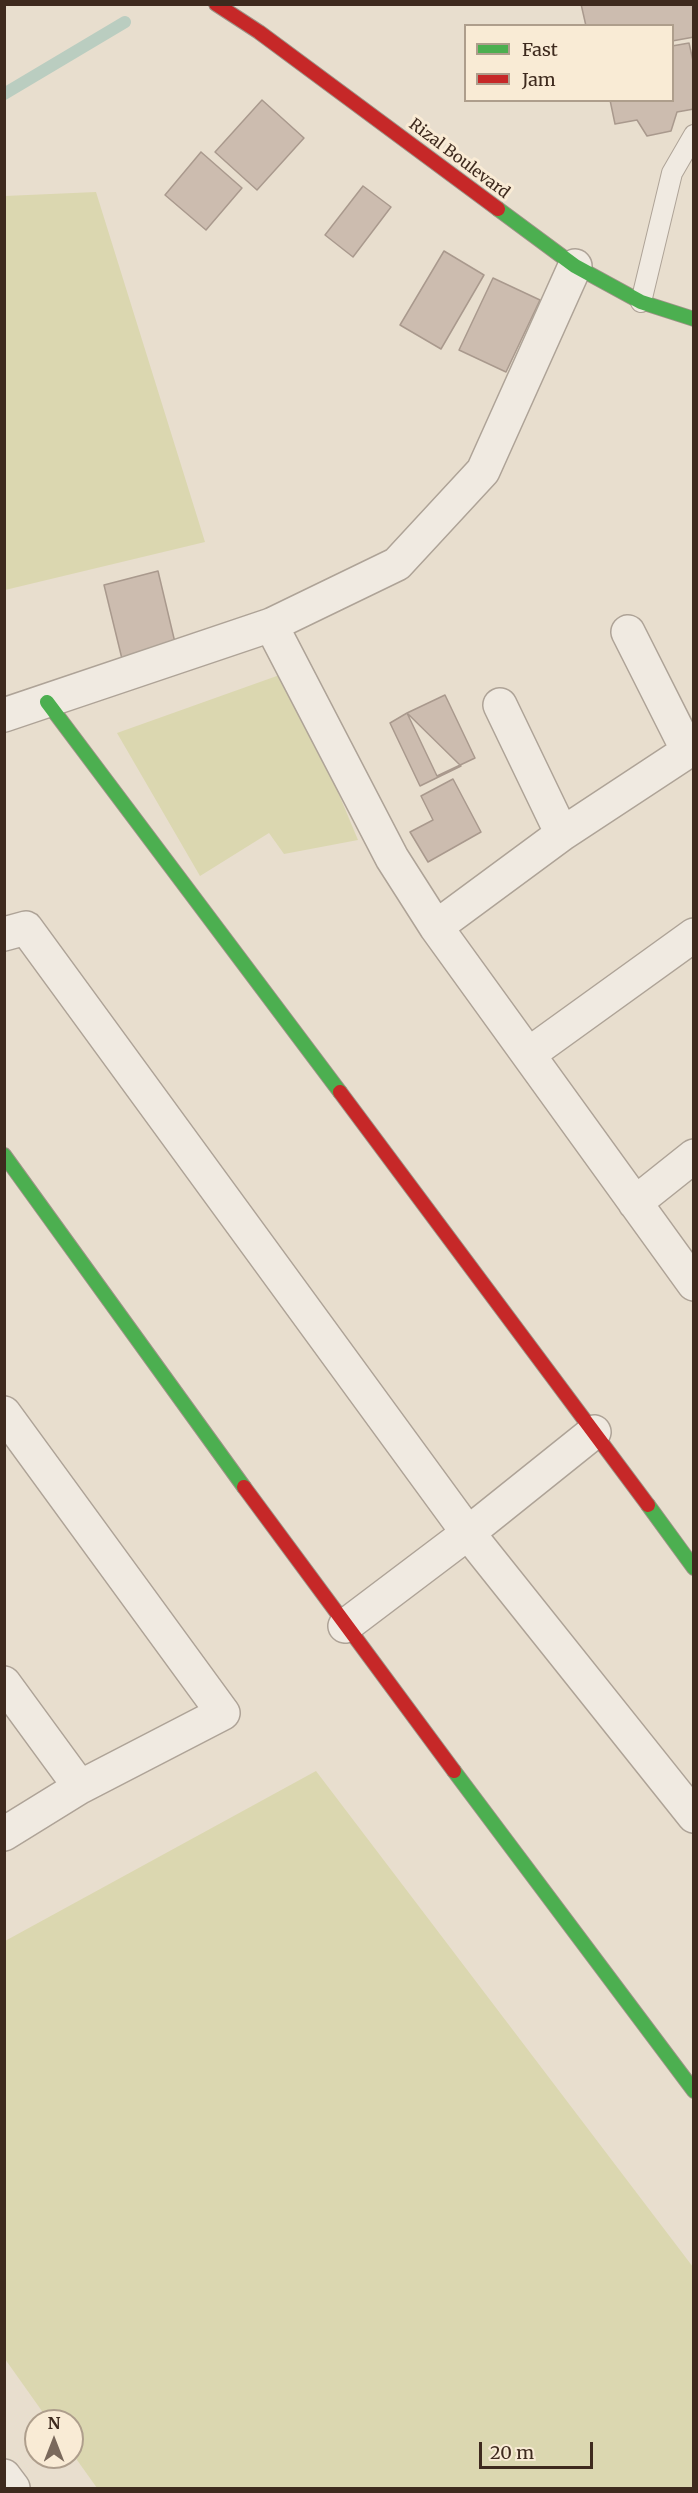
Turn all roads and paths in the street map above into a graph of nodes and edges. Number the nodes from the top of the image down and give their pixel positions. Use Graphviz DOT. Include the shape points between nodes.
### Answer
graph roads {
  1 [pos="216,4"];
  2 [pos="693,135"];
  3 [pos="575,266"];
  4 [pos="641,302"];
  5 [pos="693,319"];
  6 [pos="271,625"];
  7 [pos="628,632"];
  8 [pos="47,702"];
  9 [pos="500,705"];
  10 [pos="4,715"];
  11 [pos="691,749"];
  12 [pos="562,834"];
  13 [pos="436,927"];
  14 [pos="4,934"];
  15 [pos="693,934"];
  16 [pos="530,1054"];
  17 [pos="4,1155"];
  18 [pos="693,1156"];
  19 [pos="635,1203"];
  20 [pos="693,1284"];
  21 [pos="4,1413"];
  22 [pos="594,1432"];
  23 [pos="468,1533"];
  24 [pos="693,1568"];
  25 [pos="345,1626"];
  26 [pos="4,1683"];
  27 [pos="80,1787"];
  28 [pos="693,1816"];
  29 [pos="4,1834"];
  30 [pos="693,2091"];
  31 [pos="4,2476"];
  32 [pos="13,2488"];
  1 -- 3 [label="street, Rizal Boulevard"];
  2 -- 4 [label="lane" via="672,173"];
  3 -- 4 [label="street, Rizal Boulevard"];
  3 -- 6 [label="street" via="483,471 397,564"];
  4 -- 5 [label="street, Rizal Boulevard"];
  6 -- 8 [label="street"];
  6 -- 13 [label="street" via="392,858"];
  7 -- 11 [label="street"];
  8 -- 10 [label="street"];
  8 -- 22 [label="street"];
  9 -- 12 [label="street"];
  11 -- 12 [label="street"];
  12 -- 13 [label="street"];
  13 -- 16 [label="street"];
  14 -- 23 [label="street" via="26,928"];
  15 -- 16 [label="street"];
  16 -- 19 [label="street"];
  17 -- 25 [label="street"];
  18 -- 19 [label="street"];
  19 -- 20 [label="street"];
  21 -- 27 [label="street" via="223,1713"];
  22 -- 23 [label="street"];
  22 -- 24 [label="street"];
  23 -- 25 [label="street"];
  23 -- 28 [label="street"];
  25 -- 30 [label="street"];
  26 -- 27 [label="street"];
  27 -- 29 [label="street"];
  31 -- 32 [label="street"];
}
